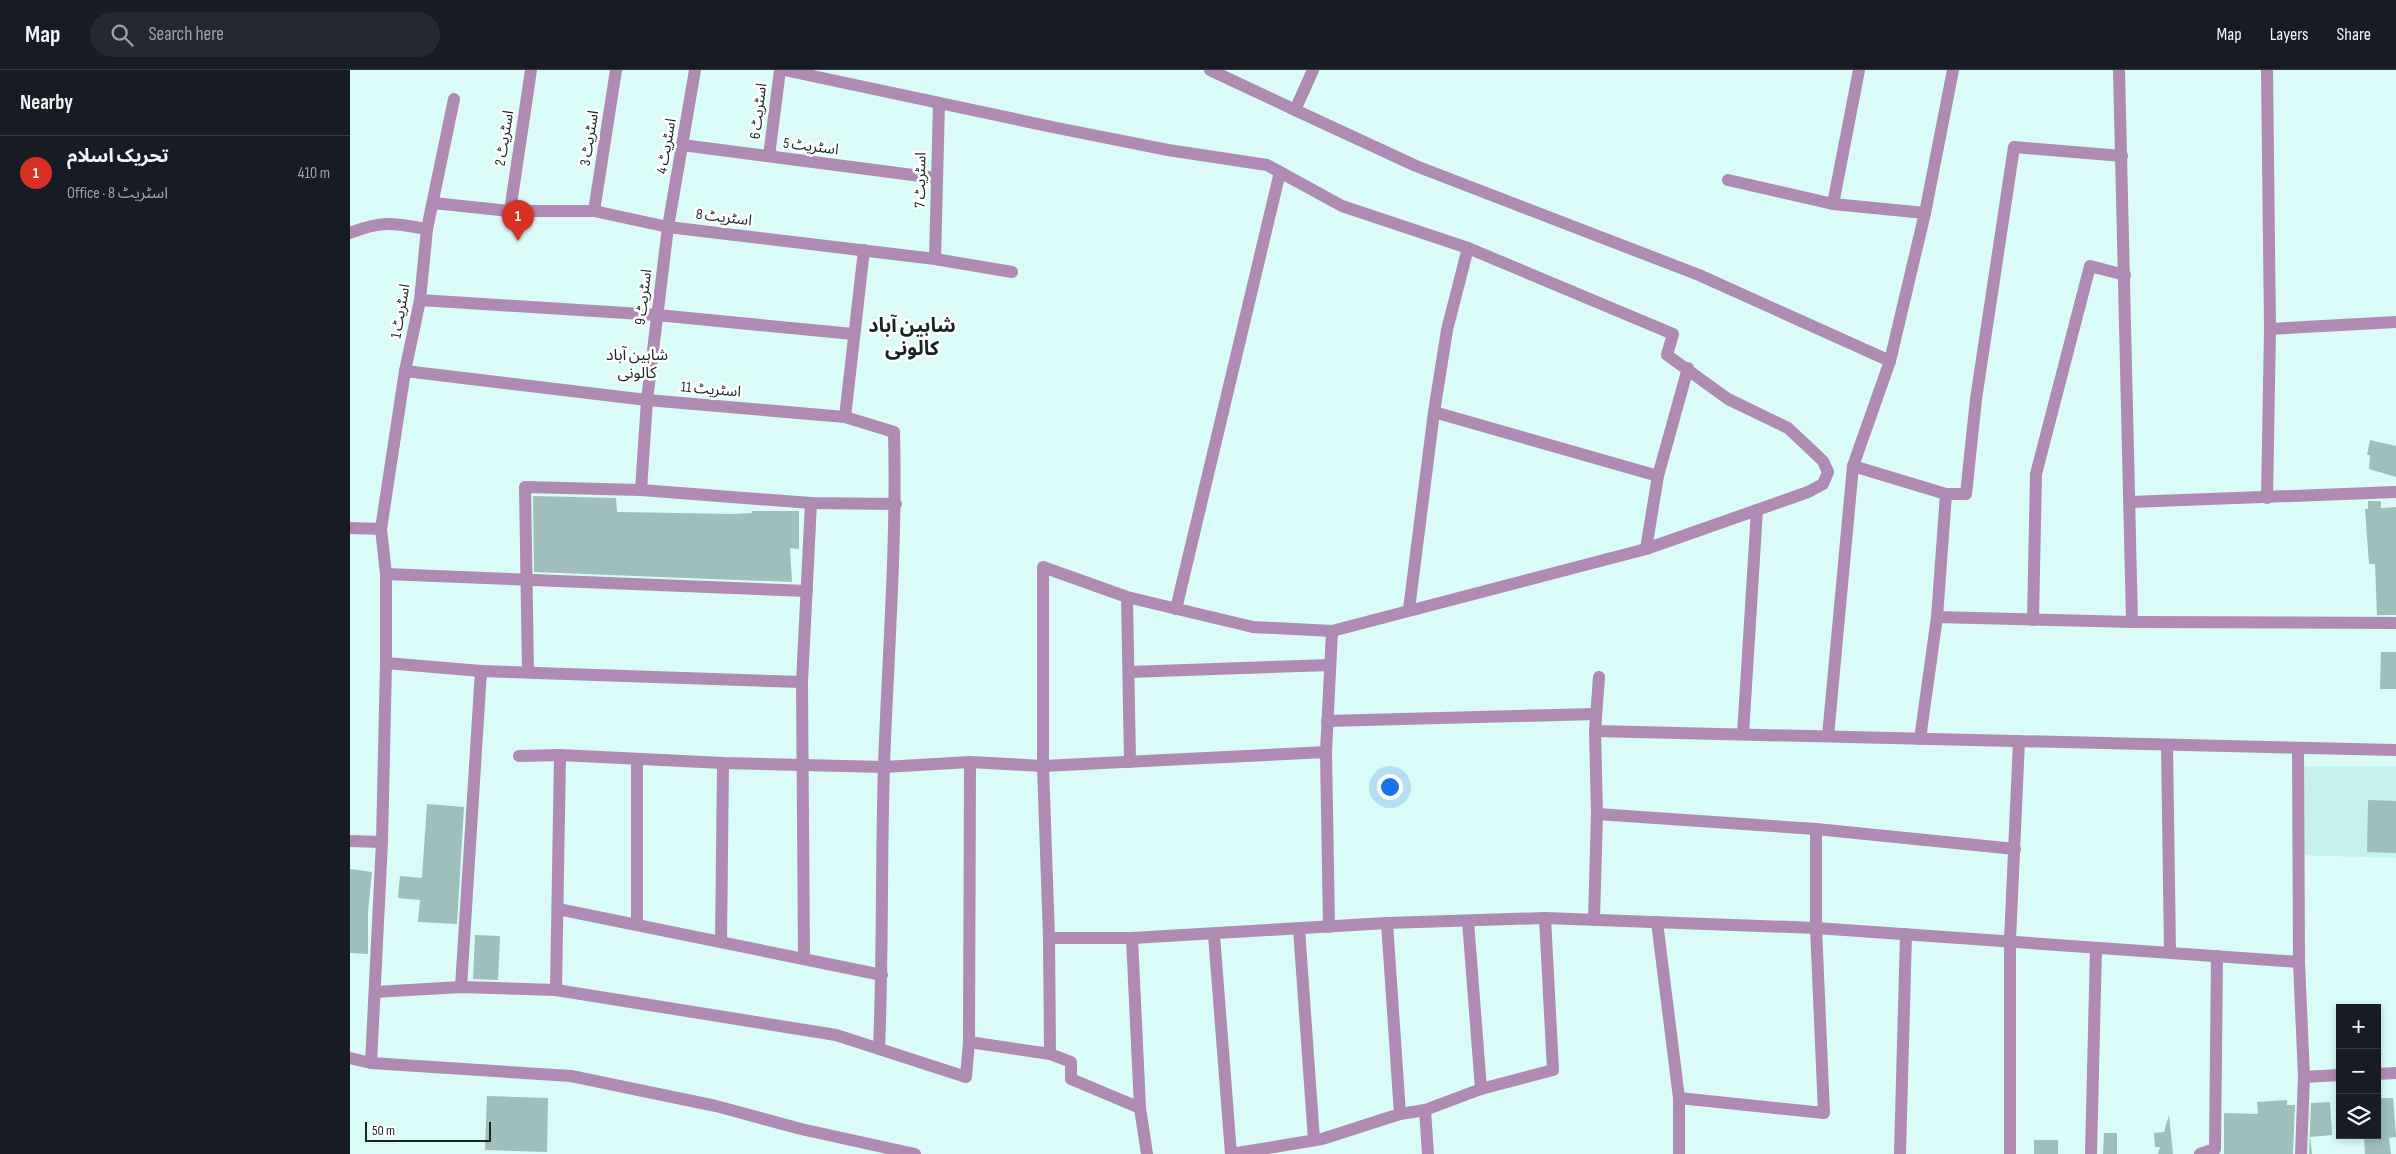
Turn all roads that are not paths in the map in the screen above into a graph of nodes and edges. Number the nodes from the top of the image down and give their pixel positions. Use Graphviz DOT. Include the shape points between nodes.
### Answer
graph roads {
  1 [pos="531,70"];
  2 [pos="616,70"];
  3 [pos="696,70"];
  4 [pos="780,70"];
  5 [pos="784,70"];
  6 [pos="1210,70"];
  7 [pos="1313,70"];
  8 [pos="1859,70"];
  9 [pos="1953,70"];
  10 [pos="2120,70"];
  11 [pos="2267,70"];
  12 [pos="454,99"];
  13 [pos="939,103"];
  14 [pos="1295,110"];
  15 [pos="682,145"];
  16 [pos="769,156"];
  17 [pos="2122,156"];
  18 [pos="1280,172"];
  19 [pos="936,178"];
  20 [pos="1728,180"];
  21 [pos="433,203"];
  22 [pos="1833,204"];
  23 [pos="510,211"];
  24 [pos="594,211"];
  25 [pos="1925,213"];
  26 [pos="668,227"];
  27 [pos="427,229"];
  28 [pos="350,233"];
  29 [pos="1468,248"];
  30 [pos="864,250"];
  31 [pos="935,259"];
  32 [pos="1012,272"];
  33 [pos="2125,275"];
  34 [pos="420,300"];
  35 [pos="657,315"];
  36 [pos="2396,322"];
  37 [pos="2270,329"];
  38 [pos="853,334"];
  39 [pos="1890,361"];
  40 [pos="1688,368"];
  41 [pos="405,371"];
  42 [pos="647,400"];
  43 [pos="1434,412"];
  44 [pos="845,417"];
  45 [pos="1853,466"];
  46 [pos="1658,476"];
  47 [pos="641,490"];
  48 [pos="2396,492"];
  49 [pos="1946,494"];
  50 [pos="2267,498"];
  51 [pos="2130,502"];
  52 [pos="811,503"];
  53 [pos="896,504"];
  54 [pos="1757,510"];
  55 [pos="350,528"];
  56 [pos="381,529"];
  57 [pos="1646,549"];
  58 [pos="386,574"];
  59 [pos="526,580"];
  60 [pos="807,591"];
  61 [pos="1127,597"];
  62 [pos="1176,609"];
  63 [pos="1408,609"];
  64 [pos="1937,617"];
  65 [pos="2033,620"];
  66 [pos="2132,622"];
  67 [pos="2396,622"];
  68 [pos="1332,631"];
  69 [pos="386,663"];
  70 [pos="1330,665"];
  71 [pos="481,671"];
  72 [pos="528,672"];
  73 [pos="1128,672"];
  74 [pos="1598,677"];
  75 [pos="802,682"];
  76 [pos="1596,714"];
  77 [pos="1327,720"];
  78 [pos="1595,731"];
  79 [pos="1743,734"];
  80 [pos="1828,736"];
  81 [pos="1920,738"];
  82 [pos="2019,741"];
  83 [pos="2167,745"];
  84 [pos="2298,748"];
  85 [pos="2396,750"];
  86 [pos="1326,752"];
  87 [pos="560,755"];
  88 [pos="519,756"];
  89 [pos="637,760"];
  90 [pos="970,762"];
  91 [pos="1130,762"];
  92 [pos="723,763"];
  93 [pos="801,765"];
  94 [pos="1043,766"];
  95 [pos="884,767"];
  96 [pos="1597,814"];
  97 [pos="1816,829"];
  98 [pos="350,841"];
  99 [pos="382,842"];
  100 [pos="2015,849"];
  101 [pos="558,909"];
  102 [pos="1545,918"];
  103 [pos="1594,920"];
  104 [pos="1468,921"];
  105 [pos="1657,922"];
  106 [pos="1387,923"];
  107 [pos="637,925"];
  108 [pos="1329,927"];
  109 [pos="1816,928"];
  110 [pos="1299,929"];
  111 [pos="1214,934"];
  112 [pos="1906,934"];
  113 [pos="1049,938"];
  114 [pos="1132,938"];
  115 [pos="2010,940"];
  116 [pos="721,942"];
  117 [pos="2096,948"];
  118 [pos="2170,953"];
  119 [pos="2217,956"];
  120 [pos="804,959"];
  121 [pos="2299,962"];
  122 [pos="882,975"];
  123 [pos="461,987"];
  124 [pos="556,990"];
  125 [pos="375,992"];
  126 [pos="969,1042"];
  127 [pos="879,1049"];
  128 [pos="1050,1054"];
  129 [pos="350,1058"];
  130 [pos="371,1064"];
  131 [pos="2396,1073"];
  132 [pos="2381,1074"];
  133 [pos="2336,1076"];
  134 [pos="2304,1077"];
  135 [pos="1481,1089"];
  136 [pos="1679,1098"];
  137 [pos="1140,1108"];
  138 [pos="1425,1110"];
  139 [pos="1400,1114"];
  140 [pos="1314,1140"];
  141 [pos="915,1154"];
  142 [pos="1147,1154"];
  143 [pos="1231,1154"];
  144 [pos="1428,1154"];
  145 [pos="1679,1154"];
  146 [pos="1900,1154"];
  147 [pos="2010,1154"];
  148 [pos="2091,1154"];
  149 [pos="2200,1154"];
  150 [pos="2301,1154"];
  1 -- 23 [label="street, اسٹریٹ 2"];
  2 -- 24 [label="street, اسٹریٹ 3"];
  3 -- 15 [label="street, اسٹریٹ 4"];
  4 -- 16 [label="street, اسٹریٹ 6"];
  5 -- 13 [label="street"];
  6 -- 14 [label="street"];
  7 -- 14 [label="street"];
  8 -- 22 [label="street"];
  9 -- 25 [label="street"];
  10 -- 17 [label="street"];
  11 -- 37 [label="street"];
  12 -- 21 [label="street, اسٹریٹ 1"];
  13 -- 18 [label="street" via="1168,150 1266,164"];
  13 -- 19 [label="street, اسٹریٹ 7"];
  14 -- 39 [label="street" via="1416,166 1699,274"];
  15 -- 16 [label="street, اسٹریٹ 5"];
  15 -- 26 [label="street, اسٹریٹ 4"];
  16 -- 19 [label="street, اسٹریٹ 5"];
  17 -- 33 [label="street"];
  17 -- 49 [label="street" via="2014,147 1976,399 1966,494"];
  18 -- 29 [label="street" via="1342,206"];
  18 -- 62 [label="street"];
  19 -- 31 [label="street, اسٹریٹ 7"];
  20 -- 22 [label="street"];
  21 -- 23 [label="street, اسٹریٹ 8"];
  21 -- 27 [label="street, اسٹریٹ 1"];
  22 -- 25 [label="street"];
  23 -- 24 [label="street, اسٹریٹ 8"];
  24 -- 26 [label="street, اسٹریٹ 8"];
  25 -- 39 [label="street"];
  26 -- 30 [label="street, اسٹریٹ 8"];
  26 -- 35 [label="street, اسٹریٹ 9"];
  27 -- 28 [label="street" via="386,223"];
  27 -- 34 [label="street, اسٹریٹ 1"];
  29 -- 40 [label="street" via="1673,334 1667,355"];
  29 -- 43 [label="street" via="1447,330"];
  30 -- 31 [label="street, اسٹریٹ 8"];
  30 -- 38 [label="street"];
  31 -- 32 [label="street, اسٹریٹ 8"];
  33 -- 51 [label="street"];
  33 -- 65 [label="street" via="2090,266 2036,474"];
  34 -- 35 [label="street"];
  34 -- 41 [label="street, اسٹریٹ 1"];
  35 -- 38 [label="street"];
  35 -- 42 [label="street, اسٹریٹ 9"];
  36 -- 37 [label="street"];
  37 -- 50 [label="street"];
  38 -- 44 [label="street"];
  39 -- 45 [label="street"];
  40 -- 46 [label="street"];
  40 -- 54 [label="street" via="1728,399 1788,428 1823,461 1828,472 1823,484"];
  41 -- 42 [label="street, اسٹریٹ 11"];
  41 -- 56 [label="street, اسٹریٹ 1"];
  42 -- 44 [label="street, اسٹریٹ 11"];
  42 -- 47 [label="street, اسٹریٹ 9"];
  43 -- 46 [label="street"];
  43 -- 63 [label="street"];
  44 -- 53 [label="street, اسٹریٹ 11" via="894,432"];
  45 -- 49 [label="street"];
  45 -- 80 [label="street"];
  46 -- 57 [label="street"];
  47 -- 52 [label="street"];
  47 -- 59 [label="street" via="525,487"];
  48 -- 50 [label="street"];
  49 -- 64 [label="street"];
  50 -- 51 [label="street"];
  51 -- 66 [label="street"];
  52 -- 53 [label="street"];
  52 -- 60 [label="street"];
  53 -- 95 [label="street"];
  54 -- 57 [label="street"];
  54 -- 79 [label="street"];
  55 -- 56 [label="street"];
  56 -- 58 [label="street, اسٹریٹ 1"];
  57 -- 63 [label="street"];
  58 -- 59 [label="street"];
  58 -- 69 [label="street, اسٹریٹ 1"];
  59 -- 60 [label="street"];
  59 -- 72 [label="street"];
  60 -- 75 [label="street"];
  61 -- 62 [label="street"];
  61 -- 73 [label="street"];
  61 -- 94 [label="street" via="1043,567"];
  62 -- 68 [label="street" via="1253,627"];
  63 -- 68 [label="street"];
  64 -- 65 [label="street"];
  64 -- 81 [label="street"];
  65 -- 66 [label="street"];
  66 -- 67 [label="street"];
  68 -- 70 [label="street"];
  69 -- 71 [label="street"];
  69 -- 99 [label="street, اسٹریٹ 1"];
  70 -- 73 [label="street"];
  70 -- 77 [label="street"];
  71 -- 72 [label="street"];
  71 -- 123 [label="street"];
  72 -- 75 [label="street"];
  73 -- 91 [label="street"];
  74 -- 76 [label="street"];
  75 -- 93 [label="street"];
  76 -- 77 [label="street"];
  76 -- 78 [label="street"];
  77 -- 86 [label="street"];
  78 -- 79 [label="street"];
  78 -- 96 [label="street"];
  79 -- 80 [label="street"];
  80 -- 81 [label="street"];
  81 -- 82 [label="street"];
  82 -- 83 [label="street"];
  82 -- 100 [label="street"];
  83 -- 84 [label="street"];
  83 -- 118 [label="street"];
  84 -- 85 [label="street"];
  84 -- 121 [label="street"];
  86 -- 91 [label="street"];
  86 -- 108 [label="street"];
  87 -- 88 [label="street"];
  87 -- 89 [label="street"];
  87 -- 101 [label="street"];
  89 -- 92 [label="street"];
  89 -- 107 [label="street"];
  90 -- 94 [label="street"];
  90 -- 95 [label="street"];
  90 -- 126 [label="street"];
  91 -- 94 [label="street"];
  92 -- 93 [label="street"];
  92 -- 116 [label="street"];
  93 -- 95 [label="street"];
  93 -- 120 [label="street"];
  94 -- 113 [label="street"];
  95 -- 122 [label="street"];
  96 -- 97 [label="street"];
  96 -- 103 [label="street"];
  97 -- 100 [label="street"];
  97 -- 109 [label="street"];
  98 -- 99 [label="street"];
  99 -- 125 [label="street, اسٹریٹ 1"];
  100 -- 115 [label="street"];
  101 -- 107 [label="street"];
  101 -- 124 [label="street"];
  102 -- 103 [label="street"];
  102 -- 104 [label="street"];
  102 -- 135 [label="street" via="1552,1070"];
  103 -- 105 [label="street"];
  104 -- 106 [label="street"];
  104 -- 135 [label="street"];
  105 -- 109 [label="street"];
  105 -- 136 [label="street"];
  106 -- 108 [label="street"];
  106 -- 139 [label="street"];
  107 -- 116 [label="street"];
  108 -- 110 [label="street"];
  109 -- 112 [label="street"];
  109 -- 136 [label="street" via="1824,1114"];
  110 -- 111 [label="street"];
  110 -- 140 [label="street"];
  111 -- 114 [label="street"];
  111 -- 143 [label="street"];
  112 -- 115 [label="street"];
  112 -- 146 [label="street"];
  113 -- 114 [label="street"];
  113 -- 128 [label="street"];
  114 -- 137 [label="street"];
  115 -- 117 [label="street"];
  115 -- 147 [label="street"];
  116 -- 120 [label="street"];
  117 -- 118 [label="street"];
  117 -- 148 [label="street"];
  118 -- 119 [label="street"];
  119 -- 121 [label="street"];
  119 -- 149 [label="street" via="2215,1149"];
  120 -- 122 [label="street"];
  121 -- 134 [label="street"];
  122 -- 127 [label="street"];
  123 -- 124 [label="street"];
  123 -- 125 [label="street"];
  124 -- 127 [label="street" via="836,1035"];
  125 -- 130 [label="street, اسٹریٹ 1"];
  126 -- 127 [label="street" via="966,1077"];
  126 -- 128 [label="street"];
  128 -- 137 [label="street" via="1071,1062 1071,1079"];
  129 -- 130 [label="street"];
  130 -- 141 [label="street" via="571,1076 716,1106"];
  131 -- 132 [label="street"];
  133 -- 134 [label="street"];
  134 -- 150 [label="street"];
  135 -- 138 [label="street"];
  136 -- 145 [label="street"];
  137 -- 142 [label="street"];
  138 -- 139 [label="street"];
  138 -- 144 [label="street"];
  139 -- 140 [label="street"];
  140 -- 143 [label="street"];
}
